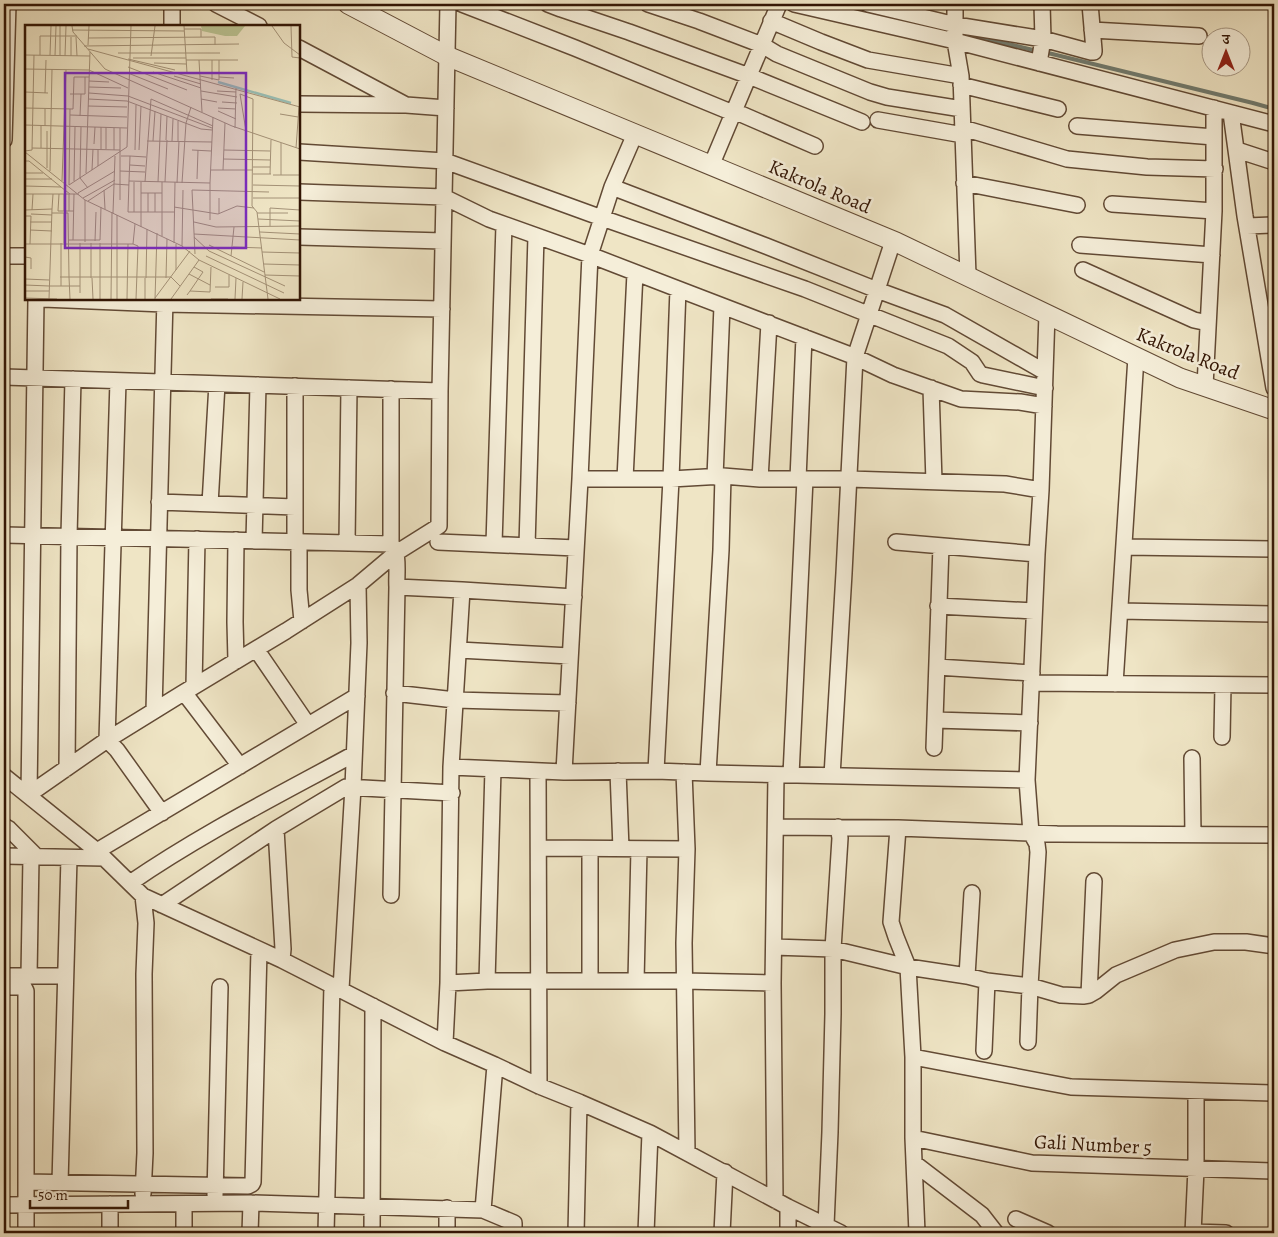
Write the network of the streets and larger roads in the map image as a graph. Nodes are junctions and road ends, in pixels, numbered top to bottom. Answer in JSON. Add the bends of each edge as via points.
{"nodes":[{"id":1,"x":8,"y":4,"type":"edge"},
{"id":2,"x":172,"y":4,"type":"edge"},
{"id":3,"x":216,"y":4,"type":"edge"},
{"id":4,"x":348,"y":4,"type":"edge"},
{"id":5,"x":448,"y":4,"type":"edge"},
{"id":6,"x":462,"y":4,"type":"edge"},
{"id":7,"x":548,"y":4,"type":"edge"},
{"id":8,"x":648,"y":4,"type":"edge"},
{"id":9,"x":779,"y":4,"type":"edge"},
{"id":10,"x":794,"y":4,"type":"edge"},
{"id":11,"x":868,"y":4,"type":"edge"},
{"id":12,"x":955,"y":4,"type":"edge"},
{"id":13,"x":1042,"y":4,"type":"edge"},
{"id":14,"x":1090,"y":4,"type":"edge"},
{"id":15,"x":243,"y":11,"type":"edge"},
{"id":16,"x":771,"y":21,"type":"junction"},
{"id":17,"x":172,"y":25,"type":"edge"},
{"id":18,"x":257,"y":25,"type":"edge"},
{"id":19,"x":1092,"y":30,"type":"junction"},
{"id":20,"x":956,"y":32,"type":"junction"},
{"id":21,"x":1199,"y":36,"type":"dead end"},
{"id":22,"x":762,"y":45,"type":"junction"},
{"id":23,"x":300,"y":49,"type":"edge"},
{"id":24,"x":1040,"y":51,"type":"junction"},
{"id":25,"x":446,"y":56,"type":"junction"},
{"id":26,"x":300,"y":62,"type":"edge"},
{"id":27,"x":328,"y":63,"type":"junction"},
{"id":28,"x":749,"y":76,"type":"junction"},
{"id":29,"x":961,"y":80,"type":"junction"},
{"id":30,"x":300,"y":104,"type":"edge"},
{"id":31,"x":406,"y":105,"type":"junction"},
{"id":32,"x":446,"y":108,"type":"junction"},
{"id":33,"x":1214,"y":108,"type":"junction"},
{"id":34,"x":962,"y":109,"type":"junction"},
{"id":35,"x":1058,"y":109,"type":"dead end"},
{"id":36,"x":733,"y":112,"type":"junction"},
{"id":37,"x":1231,"y":113,"type":"junction"},
{"id":38,"x":878,"y":120,"type":"dead end"},
{"id":39,"x":862,"y":122,"type":"dead end"},
{"id":40,"x":1274,"y":124,"type":"edge"},
{"id":41,"x":4,"y":126,"type":"edge"},
{"id":42,"x":1077,"y":126,"type":"dead end"},
{"id":43,"x":963,"y":132,"type":"junction"},
{"id":44,"x":635,"y":134,"type":"junction"},
{"id":45,"x":1214,"y":137,"type":"junction"},
{"id":46,"x":4,"y":140,"type":"edge"},
{"id":47,"x":815,"y":146,"type":"dead end"},
{"id":48,"x":1237,"y":150,"type":"junction"},
{"id":49,"x":300,"y":152,"type":"edge"},
{"id":50,"x":445,"y":161,"type":"junction"},
{"id":51,"x":1274,"y":162,"type":"edge"},
{"id":52,"x":711,"y":166,"type":"junction"},
{"id":53,"x":1215,"y":169,"type":"junction"},
{"id":54,"x":964,"y":183,"type":"junction"},
{"id":55,"x":612,"y":187,"type":"junction"},
{"id":56,"x":300,"y":192,"type":"edge"},
{"id":57,"x":444,"y":197,"type":"junction"},
{"id":58,"x":1112,"y":204,"type":"dead end"},
{"id":59,"x":1077,"y":205,"type":"dead end"},
{"id":60,"x":1214,"y":211,"type":"junction"},
{"id":61,"x":602,"y":218,"type":"junction"},
{"id":62,"x":504,"y":224,"type":"junction"},
{"id":63,"x":1274,"y":225,"type":"edge"},
{"id":64,"x":1247,"y":226,"type":"junction"},
{"id":65,"x":536,"y":236,"type":"junction"},
{"id":66,"x":300,"y":237,"type":"edge"},
{"id":67,"x":443,"y":241,"type":"junction"},
{"id":68,"x":893,"y":241,"type":"junction"},
{"id":69,"x":1080,"y":245,"type":"dead end"},
{"id":70,"x":590,"y":255,"type":"junction"},
{"id":71,"x":1212,"y":255,"type":"junction"},
{"id":72,"x":4,"y":256,"type":"edge"},
{"id":73,"x":25,"y":256,"type":"edge"},
{"id":74,"x":1082,"y":270,"type":"dead end"},
{"id":75,"x":635,"y":273,"type":"junction"},
{"id":76,"x":968,"y":276,"type":"junction"},
{"id":77,"x":678,"y":289,"type":"junction"},
{"id":78,"x":877,"y":290,"type":"junction"},
{"id":79,"x":36,"y":300,"type":"edge"},
{"id":80,"x":109,"y":300,"type":"edge"},
{"id":81,"x":165,"y":301,"type":"edge"},
{"id":82,"x":722,"y":306,"type":"junction"},
{"id":83,"x":442,"y":309,"type":"junction"},
{"id":84,"x":868,"y":314,"type":"junction"},
{"id":85,"x":1047,"y":314,"type":"junction"},
{"id":86,"x":768,"y":323,"type":"junction"},
{"id":87,"x":1208,"y":323,"type":"junction"},
{"id":88,"x":804,"y":337,"type":"junction"},
{"id":89,"x":855,"y":357,"type":"junction"},
{"id":90,"x":1136,"y":357,"type":"junction"},
{"id":91,"x":1045,"y":372,"type":"junction"},
{"id":92,"x":4,"y":377,"type":"edge"},
{"id":93,"x":34,"y":378,"type":"junction"},
{"id":94,"x":73,"y":379,"type":"junction"},
{"id":95,"x":118,"y":381,"type":"junction"},
{"id":96,"x":162,"y":382,"type":"junction"},
{"id":97,"x":217,"y":384,"type":"junction"},
{"id":98,"x":258,"y":385,"type":"junction"},
{"id":99,"x":295,"y":386,"type":"junction"},
{"id":100,"x":1205,"y":386,"type":"junction"},
{"id":101,"x":349,"y":388,"type":"junction"},
{"id":102,"x":931,"y":388,"type":"junction"},
{"id":103,"x":1044,"y":388,"type":"junction"},
{"id":104,"x":1274,"y":388,"type":"edge"},
{"id":105,"x":391,"y":389,"type":"junction"},
{"id":106,"x":440,"y":391,"type":"junction"},
{"id":107,"x":1044,"y":406,"type":"junction"},
{"id":108,"x":1274,"y":410,"type":"edge"},
{"id":109,"x":719,"y":477,"type":"junction"},
{"id":110,"x":580,"y":479,"type":"junction"},
{"id":111,"x":625,"y":479,"type":"junction"},
{"id":112,"x":671,"y":479,"type":"junction"},
{"id":113,"x":760,"y":479,"type":"junction"},
{"id":114,"x":801,"y":479,"type":"junction"},
{"id":115,"x":849,"y":479,"type":"junction"},
{"id":116,"x":934,"y":482,"type":"junction"},
{"id":117,"x":1041,"y":490,"type":"junction"},
{"id":118,"x":159,"y":502,"type":"junction"},
{"id":119,"x":210,"y":504,"type":"junction"},
{"id":120,"x":254,"y":505,"type":"junction"},
{"id":121,"x":295,"y":507,"type":"junction"},
{"id":122,"x":4,"y":535,"type":"edge"},
{"id":123,"x":32,"y":536,"type":"junction"},
{"id":124,"x":69,"y":536,"type":"junction"},
{"id":125,"x":113,"y":538,"type":"junction"},
{"id":126,"x":158,"y":539,"type":"junction"},
{"id":127,"x":197,"y":540,"type":"junction"},
{"id":128,"x":236,"y":540,"type":"junction"},
{"id":129,"x":254,"y":541,"type":"junction"},
{"id":130,"x":297,"y":542,"type":"junction"},
{"id":131,"x":438,"y":542,"type":"dead end"},
{"id":132,"x":896,"y":542,"type":"dead end"},
{"id":133,"x":346,"y":543,"type":"junction"},
{"id":134,"x":494,"y":544,"type":"junction"},
{"id":135,"x":526,"y":546,"type":"junction"},
{"id":136,"x":940,"y":546,"type":"junction"},
{"id":137,"x":1125,"y":547,"type":"junction"},
{"id":138,"x":394,"y":548,"type":"junction"},
{"id":139,"x":576,"y":548,"type":"junction"},
{"id":140,"x":1274,"y":549,"type":"edge"},
{"id":141,"x":1037,"y":554,"type":"junction"},
{"id":142,"x":358,"y":585,"type":"junction"},
{"id":143,"x":396,"y":587,"type":"junction"},
{"id":144,"x":462,"y":590,"type":"junction"},
{"id":145,"x":574,"y":597,"type":"junction"},
{"id":146,"x":938,"y":606,"type":"junction"},
{"id":147,"x":1034,"y":610,"type":"junction"},
{"id":148,"x":1120,"y":611,"type":"junction"},
{"id":149,"x":1274,"y":614,"type":"edge"},
{"id":150,"x":302,"y":621,"type":"junction"},
{"id":151,"x":256,"y":649,"type":"junction"},
{"id":152,"x":458,"y":650,"type":"junction"},
{"id":153,"x":570,"y":656,"type":"junction"},
{"id":154,"x":236,"y":661,"type":"junction"},
{"id":155,"x":936,"y":666,"type":"junction"},
{"id":156,"x":1032,"y":678,"type":"junction"},
{"id":157,"x":1115,"y":684,"type":"junction"},
{"id":158,"x":1223,"y":685,"type":"junction"},
{"id":159,"x":1274,"y":685,"type":"edge"},
{"id":160,"x":188,"y":690,"type":"junction"},
{"id":161,"x":394,"y":694,"type":"junction"},
{"id":162,"x":357,"y":696,"type":"junction"},
{"id":163,"x":456,"y":700,"type":"junction"},
{"id":164,"x":568,"y":703,"type":"junction"},
{"id":165,"x":154,"y":711,"type":"junction"},
{"id":166,"x":935,"y":720,"type":"junction"},
{"id":167,"x":1030,"y":723,"type":"junction"},
{"id":168,"x":308,"y":725,"type":"junction"},
{"id":169,"x":1222,"y":736,"type":"dead end"},
{"id":170,"x":107,"y":740,"type":"junction"},
{"id":171,"x":934,"y":748,"type":"dead end"},
{"id":172,"x":354,"y":754,"type":"junction"},
{"id":173,"x":1192,"y":758,"type":"dead end"},
{"id":174,"x":240,"y":766,"type":"junction"},
{"id":175,"x":451,"y":767,"type":"junction"},
{"id":176,"x":67,"y":768,"type":"junction"},
{"id":177,"x":492,"y":769,"type":"junction"},
{"id":178,"x":538,"y":771,"type":"junction"},
{"id":179,"x":618,"y":771,"type":"junction"},
{"id":180,"x":656,"y":771,"type":"junction"},
{"id":181,"x":564,"y":772,"type":"junction"},
{"id":182,"x":684,"y":772,"type":"junction"},
{"id":183,"x":708,"y":773,"type":"junction"},
{"id":184,"x":784,"y":775,"type":"junction"},
{"id":185,"x":4,"y":776,"type":"edge"},
{"id":186,"x":832,"y":776,"type":"junction"},
{"id":187,"x":1027,"y":780,"type":"junction"},
{"id":188,"x":353,"y":786,"type":"junction"},
{"id":189,"x":392,"y":789,"type":"junction"},
{"id":190,"x":452,"y":793,"type":"junction"},
{"id":191,"x":28,"y":794,"type":"junction"},
{"id":192,"x":162,"y":813,"type":"junction"},
{"id":193,"x":4,"y":826,"type":"edge"},
{"id":194,"x":776,"y":827,"type":"junction"},
{"id":195,"x":838,"y":827,"type":"junction"},
{"id":196,"x":898,"y":828,"type":"junction"},
{"id":197,"x":276,"y":829,"type":"junction"},
{"id":198,"x":1031,"y":833,"type":"junction"},
{"id":199,"x":1193,"y":835,"type":"junction"},
{"id":200,"x":1274,"y":835,"type":"edge"},
{"id":201,"x":538,"y":848,"type":"junction"},
{"id":202,"x":590,"y":848,"type":"junction"},
{"id":203,"x":621,"y":848,"type":"junction"},
{"id":204,"x":639,"y":848,"type":"junction"},
{"id":205,"x":687,"y":848,"type":"junction"},
{"id":206,"x":100,"y":854,"type":"junction"},
{"id":207,"x":4,"y":856,"type":"edge"},
{"id":208,"x":34,"y":857,"type":"junction"},
{"id":209,"x":69,"y":858,"type":"junction"},
{"id":210,"x":1094,"y":881,"type":"dead end"},
{"id":211,"x":130,"y":883,"type":"junction"},
{"id":212,"x":972,"y":893,"type":"dead end"},
{"id":213,"x":143,"y":896,"type":"junction"},
{"id":214,"x":391,"y":896,"type":"dead end"},
{"id":215,"x":162,"y":904,"type":"junction"},
{"id":216,"x":1274,"y":946,"type":"edge"},
{"id":217,"x":774,"y":947,"type":"junction"},
{"id":218,"x":833,"y":949,"type":"junction"},
{"id":219,"x":259,"y":950,"type":"junction"},
{"id":220,"x":282,"y":960,"type":"junction"},
{"id":221,"x":908,"y":967,"type":"junction"},
{"id":222,"x":4,"y":976,"type":"edge"},
{"id":223,"x":29,"y":976,"type":"junction"},
{"id":224,"x":65,"y":976,"type":"junction"},
{"id":225,"x":967,"y":976,"type":"junction"},
{"id":226,"x":487,"y":981,"type":"junction"},
{"id":227,"x":539,"y":981,"type":"junction"},
{"id":228,"x":590,"y":981,"type":"junction"},
{"id":229,"x":636,"y":981,"type":"junction"},
{"id":230,"x":684,"y":981,"type":"junction"},
{"id":231,"x":986,"y":981,"type":"junction"},
{"id":232,"x":448,"y":983,"type":"junction"},
{"id":233,"x":773,"y":983,"type":"junction"},
{"id":234,"x":1030,"y":986,"type":"junction"},
{"id":235,"x":4,"y":987,"type":"edge"},
{"id":236,"x":220,"y":987,"type":"dead end"},
{"id":237,"x":336,"y":987,"type":"junction"},
{"id":238,"x":1089,"y":995,"type":"junction"},
{"id":239,"x":373,"y":1006,"type":"junction"},
{"id":240,"x":1028,"y":1042,"type":"dead end"},
{"id":241,"x":445,"y":1043,"type":"junction"},
{"id":242,"x":984,"y":1051,"type":"dead end"},
{"id":243,"x":913,"y":1058,"type":"junction"},
{"id":244,"x":495,"y":1065,"type":"junction"},
{"id":245,"x":539,"y":1086,"type":"junction"},
{"id":246,"x":1196,"y":1091,"type":"junction"},
{"id":247,"x":1274,"y":1093,"type":"edge"},
{"id":248,"x":579,"y":1102,"type":"junction"},
{"id":249,"x":650,"y":1133,"type":"junction"},
{"id":250,"x":913,"y":1138,"type":"junction"},
{"id":251,"x":687,"y":1152,"type":"junction"},
{"id":252,"x":914,"y":1163,"type":"junction"},
{"id":253,"x":1196,"y":1169,"type":"junction"},
{"id":254,"x":1274,"y":1171,"type":"edge"},
{"id":255,"x":725,"y":1172,"type":"junction"},
{"id":256,"x":26,"y":1182,"type":"junction"},
{"id":257,"x":60,"y":1183,"type":"junction"},
{"id":258,"x":144,"y":1184,"type":"junction"},
{"id":259,"x":215,"y":1185,"type":"junction"},
{"id":260,"x":250,"y":1203,"type":"junction"},
{"id":261,"x":110,"y":1204,"type":"junction"},
{"id":262,"x":143,"y":1204,"type":"junction"},
{"id":263,"x":215,"y":1204,"type":"junction"},
{"id":264,"x":781,"y":1204,"type":"junction"},
{"id":265,"x":4,"y":1205,"type":"edge"},
{"id":266,"x":26,"y":1205,"type":"junction"},
{"id":267,"x":184,"y":1205,"type":"junction"},
{"id":268,"x":326,"y":1206,"type":"junction"},
{"id":269,"x":372,"y":1207,"type":"junction"},
{"id":270,"x":447,"y":1208,"type":"junction"},
{"id":271,"x":483,"y":1210,"type":"junction"},
{"id":272,"x":1016,"y":1219,"type":"dead end"},
{"id":273,"x":826,"y":1225,"type":"junction"},
{"id":274,"x":26,"y":1233,"type":"edge"},
{"id":275,"x":110,"y":1233,"type":"edge"},
{"id":276,"x":184,"y":1233,"type":"edge"},
{"id":277,"x":250,"y":1233,"type":"edge"},
{"id":278,"x":326,"y":1233,"type":"edge"},
{"id":279,"x":372,"y":1233,"type":"edge"},
{"id":280,"x":446,"y":1233,"type":"edge"},
{"id":281,"x":514,"y":1233,"type":"edge"},
{"id":282,"x":576,"y":1233,"type":"edge"},
{"id":283,"x":646,"y":1233,"type":"edge"},
{"id":284,"x":722,"y":1233,"type":"edge"},
{"id":285,"x":788,"y":1233,"type":"edge"},
{"id":286,"x":841,"y":1233,"type":"edge"},
{"id":287,"x":917,"y":1233,"type":"edge"},
{"id":288,"x":996,"y":1233,"type":"edge"},
{"id":289,"x":1048,"y":1233,"type":"edge"},
{"id":290,"x":1193,"y":1233,"type":"edge"},
{"id":291,"x":1226,"y":1233,"type":"edge"}],
"edges":[{"from":1,"to":41,"type":"street"},
{"from":2,"to":17,"type":"street"},
{"from":3,"to":15,"type":"street"},
{"from":4,"to":25,"type":"street","name":"Kakrola Road"},
{"from":5,"to":25,"type":"street"},
{"from":6,"to":36,"type":"street"},
{"from":7,"to":28,"type":"street"},
{"from":8,"to":22,"type":"street"},
{"from":9,"to":16,"type":"street"},
{"from":10,"to":20,"type":"street"},
{"from":11,"to":20,"type":"street"},
{"from":12,"to":20,"type":"street"},
{"from":13,"to":24,"type":"street"},
{"from":14,"to":19,"type":"street"},
{"from":15,"to":18,"type":"street"},
{"from":16,"to":22,"type":"street"},
{"from":16,"to":29,"type":"street","via":[[868,60]]},
{"from":19,"to":21,"type":"street"},
{"from":19,"to":24,"type":"street","via":[[1094,52]]},
{"from":20,"to":24,"type":"street"},
{"from":20,"to":24,"type":"street"},
{"from":20,"to":29,"type":"street"},
{"from":22,"to":28,"type":"street"},
{"from":22,"to":34,"type":"street","via":[[870,92]]},
{"from":23,"to":27,"type":"street"},
{"from":24,"to":33,"type":"street"},
{"from":25,"to":32,"type":"street"},
{"from":25,"to":44,"type":"street","name":"Kakrola Road"},
{"from":26,"to":27,"type":"street"},
{"from":27,"to":31,"type":"street"},
{"from":28,"to":36,"type":"street"},
{"from":28,"to":39,"type":"street"},
{"from":29,"to":34,"type":"street"},
{"from":29,"to":35,"type":"street"},
{"from":30,"to":31,"type":"street"},
{"from":31,"to":32,"type":"street"},
{"from":32,"to":50,"type":"street"},
{"from":33,"to":37,"type":"street"},
{"from":33,"to":45,"type":"street"},
{"from":34,"to":43,"type":"street"},
{"from":36,"to":47,"type":"street"},
{"from":36,"to":52,"type":"street"},
{"from":37,"to":40,"type":"street"},
{"from":37,"to":48,"type":"street"},
{"from":38,"to":43,"type":"street"},
{"from":41,"to":46,"type":"street"},
{"from":42,"to":45,"type":"street"},
{"from":43,"to":53,"type":"street","via":[[1067,159],[1147,167]]},
{"from":43,"to":54,"type":"street"},
{"from":44,"to":52,"type":"street","name":"Kakrola Road"},
{"from":44,"to":55,"type":"street"},
{"from":45,"to":53,"type":"street"},
{"from":48,"to":51,"type":"street"},
{"from":48,"to":64,"type":"street"},
{"from":49,"to":50,"type":"street"},
{"from":50,"to":57,"type":"street"},
{"from":50,"to":61,"type":"street"},
{"from":52,"to":68,"type":"street","name":"Kakrola Road"},
{"from":53,"to":60,"type":"street"},
{"from":54,"to":59,"type":"street"},
{"from":54,"to":76,"type":"street"},
{"from":55,"to":61,"type":"street"},
{"from":55,"to":78,"type":"street"},
{"from":56,"to":57,"type":"street"},
{"from":57,"to":62,"type":"street"},
{"from":57,"to":67,"type":"street"},
{"from":58,"to":60,"type":"street"},
{"from":60,"to":71,"type":"street"},
{"from":61,"to":70,"type":"street"},
{"from":61,"to":84,"type":"street","via":[[805,288]]},
{"from":62,"to":65,"type":"street"},
{"from":62,"to":134,"type":"street"},
{"from":63,"to":64,"type":"street"},
{"from":64,"to":104,"type":"street"},
{"from":65,"to":70,"type":"street"},
{"from":65,"to":135,"type":"street"},
{"from":66,"to":67,"type":"street"},
{"from":67,"to":83,"type":"street"},
{"from":68,"to":76,"type":"street","name":"Kakrola Road"},
{"from":68,"to":78,"type":"street"},
{"from":69,"to":71,"type":"street"},
{"from":70,"to":75,"type":"street"},
{"from":70,"to":110,"type":"street"},
{"from":71,"to":87,"type":"street"},
{"from":72,"to":73,"type":"street"},
{"from":74,"to":87,"type":"street","via":[[1194,320]]},
{"from":75,"to":77,"type":"street"},
{"from":75,"to":111,"type":"street"},
{"from":76,"to":85,"type":"street","name":"Kakrola Road"},
{"from":77,"to":82,"type":"street"},
{"from":77,"to":112,"type":"street"},
{"from":78,"to":84,"type":"street"},
{"from":78,"to":91,"type":"street","via":[[944,315]]},
{"from":79,"to":93,"type":"street"},
{"from":80,"to":81,"type":"street"},
{"from":81,"to":83,"type":"street"},
{"from":81,"to":96,"type":"street"},
{"from":82,"to":86,"type":"street"},
{"from":82,"to":109,"type":"street"},
{"from":83,"to":106,"type":"street"},
{"from":84,"to":89,"type":"street"},
{"from":84,"to":103,"type":"street","via":[[948,346],[972,362],[980,374]]},
{"from":85,"to":90,"type":"street","name":"Kakrola Road"},
{"from":85,"to":91,"type":"street"},
{"from":86,"to":88,"type":"street"},
{"from":86,"to":113,"type":"street"},
{"from":87,"to":100,"type":"street"},
{"from":88,"to":89,"type":"street"},
{"from":88,"to":114,"type":"street"},
{"from":89,"to":102,"type":"street"},
{"from":89,"to":115,"type":"street"},
{"from":90,"to":100,"type":"street","name":"Kakrola Road"},
{"from":90,"to":137,"type":"street"},
{"from":91,"to":103,"type":"street"},
{"from":92,"to":93,"type":"street"},
{"from":93,"to":94,"type":"street"},
{"from":93,"to":123,"type":"street"},
{"from":94,"to":95,"type":"street"},
{"from":94,"to":124,"type":"street"},
{"from":95,"to":96,"type":"street"},
{"from":95,"to":125,"type":"street"},
{"from":96,"to":97,"type":"street"},
{"from":96,"to":118,"type":"street"},
{"from":97,"to":98,"type":"street"},
{"from":97,"to":119,"type":"street"},
{"from":98,"to":99,"type":"street"},
{"from":98,"to":120,"type":"street"},
{"from":99,"to":101,"type":"street"},
{"from":99,"to":121,"type":"street"},
{"from":100,"to":108,"type":"street","name":"Kakrola Road"},
{"from":101,"to":105,"type":"street"},
{"from":101,"to":133,"type":"street"},
{"from":102,"to":107,"type":"street","via":[[962,400]]},
{"from":102,"to":116,"type":"street"},
{"from":103,"to":107,"type":"street"},
{"from":105,"to":106,"type":"street"},
{"from":105,"to":138,"type":"street"},
{"from":106,"to":138,"type":"street","via":[[439,526]]},
{"from":107,"to":117,"type":"street"},
{"from":109,"to":112,"type":"street"},
{"from":109,"to":113,"type":"street"},
{"from":109,"to":183,"type":"street","via":[[721,550]]},
{"from":110,"to":111,"type":"street"},
{"from":110,"to":139,"type":"street"},
{"from":111,"to":112,"type":"street"},
{"from":112,"to":180,"type":"street"},
{"from":113,"to":114,"type":"street"},
{"from":114,"to":115,"type":"street"},
{"from":114,"to":184,"type":"street"},
{"from":115,"to":116,"type":"street"},
{"from":115,"to":186,"type":"street"},
{"from":116,"to":117,"type":"street","via":[[1005,484]]},
{"from":117,"to":141,"type":"street"},
{"from":118,"to":119,"type":"street"},
{"from":118,"to":126,"type":"street"},
{"from":119,"to":120,"type":"street"},
{"from":120,"to":121,"type":"street"},
{"from":120,"to":129,"type":"street"},
{"from":121,"to":130,"type":"street"},
{"from":122,"to":123,"type":"street"},
{"from":123,"to":124,"type":"street"},
{"from":123,"to":191,"type":"street"},
{"from":124,"to":125,"type":"street"},
{"from":124,"to":176,"type":"street"},
{"from":125,"to":126,"type":"street"},
{"from":125,"to":170,"type":"street"},
{"from":126,"to":127,"type":"street"},
{"from":126,"to":165,"type":"street"},
{"from":127,"to":128,"type":"street"},
{"from":127,"to":160,"type":"street"},
{"from":128,"to":129,"type":"street"},
{"from":128,"to":154,"type":"street"},
{"from":129,"to":130,"type":"street"},
{"from":130,"to":133,"type":"street"},
{"from":130,"to":150,"type":"street"},
{"from":131,"to":134,"type":"street"},
{"from":132,"to":136,"type":"street"},
{"from":133,"to":138,"type":"street"},
{"from":134,"to":135,"type":"street"},
{"from":135,"to":139,"type":"street"},
{"from":136,"to":141,"type":"street"},
{"from":136,"to":146,"type":"street"},
{"from":137,"to":140,"type":"street"},
{"from":137,"to":148,"type":"street"},
{"from":138,"to":142,"type":"street"},
{"from":138,"to":143,"type":"street"},
{"from":139,"to":145,"type":"street"},
{"from":141,"to":147,"type":"street"},
{"from":142,"to":150,"type":"street"},
{"from":142,"to":162,"type":"street"},
{"from":143,"to":144,"type":"street"},
{"from":143,"to":161,"type":"street"},
{"from":144,"to":145,"type":"street"},
{"from":144,"to":152,"type":"street"},
{"from":145,"to":153,"type":"street"},
{"from":146,"to":147,"type":"street"},
{"from":146,"to":155,"type":"street"},
{"from":147,"to":156,"type":"street"},
{"from":148,"to":149,"type":"street"},
{"from":148,"to":157,"type":"street"},
{"from":150,"to":151,"type":"street"},
{"from":151,"to":154,"type":"street"},
{"from":151,"to":168,"type":"street"},
{"from":152,"to":153,"type":"street"},
{"from":152,"to":163,"type":"street"},
{"from":153,"to":164,"type":"street"},
{"from":154,"to":160,"type":"street"},
{"from":155,"to":156,"type":"street"},
{"from":155,"to":166,"type":"street"},
{"from":156,"to":157,"type":"street"},
{"from":156,"to":167,"type":"street"},
{"from":157,"to":158,"type":"street"},
{"from":158,"to":159,"type":"street"},
{"from":158,"to":169,"type":"street"},
{"from":160,"to":165,"type":"street"},
{"from":160,"to":174,"type":"street"},
{"from":161,"to":163,"type":"street"},
{"from":161,"to":189,"type":"street"},
{"from":162,"to":168,"type":"street"},
{"from":162,"to":172,"type":"street"},
{"from":163,"to":164,"type":"street"},
{"from":163,"to":175,"type":"street"},
{"from":164,"to":181,"type":"street"},
{"from":165,"to":170,"type":"street"},
{"from":166,"to":167,"type":"street"},
{"from":166,"to":171,"type":"street"},
{"from":167,"to":187,"type":"street"},
{"from":168,"to":174,"type":"street"},
{"from":170,"to":176,"type":"street"},
{"from":170,"to":192,"type":"street"},
{"from":172,"to":188,"type":"street"},
{"from":172,"to":211,"type":"street","via":[[161,862]]},
{"from":173,"to":199,"type":"street"},
{"from":174,"to":192,"type":"street"},
{"from":175,"to":177,"type":"street"},
{"from":175,"to":190,"type":"street"},
{"from":176,"to":191,"type":"street"},
{"from":177,"to":178,"type":"street"},
{"from":177,"to":226,"type":"street"},
{"from":178,"to":181,"type":"street"},
{"from":178,"to":201,"type":"street"},
{"from":179,"to":180,"type":"street"},
{"from":179,"to":181,"type":"street"},
{"from":179,"to":203,"type":"street"},
{"from":180,"to":182,"type":"street"},
{"from":182,"to":183,"type":"street"},
{"from":182,"to":205,"type":"street"},
{"from":183,"to":184,"type":"street"},
{"from":184,"to":186,"type":"street"},
{"from":184,"to":194,"type":"street"},
{"from":185,"to":191,"type":"street"},
{"from":186,"to":187,"type":"street"},
{"from":187,"to":198,"type":"street"},
{"from":188,"to":189,"type":"street"},
{"from":188,"to":197,"type":"street","via":[[346,786]]},
{"from":188,"to":237,"type":"street"},
{"from":189,"to":190,"type":"street"},
{"from":189,"to":214,"type":"street"},
{"from":190,"to":232,"type":"street"},
{"from":191,"to":206,"type":"street"},
{"from":192,"to":206,"type":"street"},
{"from":193,"to":208,"type":"street"},
{"from":194,"to":195,"type":"street"},
{"from":194,"to":217,"type":"street"},
{"from":195,"to":196,"type":"street"},
{"from":195,"to":218,"type":"street"},
{"from":196,"to":198,"type":"street"},
{"from":196,"to":221,"type":"street","via":[[891,922]]},
{"from":197,"to":215,"type":"street"},
{"from":197,"to":220,"type":"street"},
{"from":198,"to":199,"type":"street"},
{"from":198,"to":234,"type":"street","via":[[1038,852]]},
{"from":199,"to":200,"type":"street"},
{"from":201,"to":202,"type":"street"},
{"from":201,"to":227,"type":"street"},
{"from":202,"to":203,"type":"street"},
{"from":202,"to":228,"type":"street"},
{"from":203,"to":204,"type":"street"},
{"from":204,"to":205,"type":"street"},
{"from":204,"to":229,"type":"street"},
{"from":205,"to":230,"type":"street"},
{"from":206,"to":209,"type":"street"},
{"from":206,"to":211,"type":"street"},
{"from":207,"to":208,"type":"street"},
{"from":208,"to":209,"type":"street"},
{"from":208,"to":223,"type":"street"},
{"from":209,"to":224,"type":"street"},
{"from":210,"to":238,"type":"street"},
{"from":211,"to":213,"type":"street"},
{"from":212,"to":225,"type":"street"},
{"from":213,"to":215,"type":"street"},
{"from":213,"to":258,"type":"street","via":[[146,923]]},
{"from":215,"to":219,"type":"street"},
{"from":216,"to":238,"type":"street","via":[[1214,942],[1175,950],[1116,975]]},
{"from":217,"to":218,"type":"street"},
{"from":217,"to":233,"type":"street"},
{"from":218,"to":221,"type":"street"},
{"from":218,"to":273,"type":"street"},
{"from":219,"to":220,"type":"street"},
{"from":219,"to":259,"type":"street","via":[[253,1182],[248,1186]]},
{"from":220,"to":237,"type":"street"},
{"from":221,"to":225,"type":"street"},
{"from":221,"to":243,"type":"street"},
{"from":222,"to":223,"type":"street"},
{"from":223,"to":224,"type":"street"},
{"from":224,"to":257,"type":"street"},
{"from":225,"to":231,"type":"street"},
{"from":226,"to":227,"type":"street"},
{"from":226,"to":232,"type":"street"},
{"from":227,"to":228,"type":"street"},
{"from":227,"to":245,"type":"street"},
{"from":228,"to":229,"type":"street"},
{"from":229,"to":230,"type":"street"},
{"from":230,"to":233,"type":"street"},
{"from":230,"to":251,"type":"street"},
{"from":231,"to":234,"type":"street"},
{"from":231,"to":242,"type":"street"},
{"from":232,"to":241,"type":"street"},
{"from":233,"to":264,"type":"street"},
{"from":234,"to":238,"type":"street","via":[[1061,995]]},
{"from":234,"to":240,"type":"street"},
{"from":235,"to":256,"type":"street","via":[[24,987],[26,991]]},
{"from":236,"to":259,"type":"street"},
{"from":237,"to":239,"type":"street"},
{"from":237,"to":268,"type":"street"},
{"from":239,"to":241,"type":"street"},
{"from":239,"to":269,"type":"street"},
{"from":241,"to":244,"type":"street"},
{"from":243,"to":246,"type":"street","via":[[1070,1087]]},
{"from":243,"to":250,"type":"street"},
{"from":244,"to":245,"type":"street"},
{"from":244,"to":271,"type":"street"},
{"from":245,"to":248,"type":"street"},
{"from":246,"to":247,"type":"street"},
{"from":246,"to":253,"type":"street"},
{"from":248,"to":249,"type":"street"},
{"from":248,"to":282,"type":"street"},
{"from":249,"to":251,"type":"street"},
{"from":249,"to":283,"type":"street"},
{"from":250,"to":252,"type":"street"},
{"from":250,"to":253,"type":"street","name":"Gali Number 5","via":[[1032,1163]]},
{"from":251,"to":255,"type":"street"},
{"from":252,"to":287,"type":"street"},
{"from":252,"to":288,"type":"street","via":[[982,1215]]},
{"from":253,"to":254,"type":"street","name":"Gali Number 5"},
{"from":253,"to":290,"type":"street"},
{"from":255,"to":264,"type":"street"},
{"from":255,"to":284,"type":"street"},
{"from":256,"to":257,"type":"street"},
{"from":256,"to":266,"type":"street"},
{"from":257,"to":258,"type":"street"},
{"from":258,"to":259,"type":"street"},
{"from":258,"to":262,"type":"street"},
{"from":259,"to":263,"type":"street"},
{"from":260,"to":263,"type":"street"},
{"from":260,"to":268,"type":"street"},
{"from":260,"to":277,"type":"street"},
{"from":261,"to":262,"type":"street"},
{"from":261,"to":266,"type":"street"},
{"from":261,"to":275,"type":"street"},
{"from":262,"to":267,"type":"street"},
{"from":263,"to":267,"type":"street"},
{"from":264,"to":273,"type":"street"},
{"from":264,"to":285,"type":"street"},
{"from":265,"to":266,"type":"street"},
{"from":266,"to":274,"type":"street"},
{"from":267,"to":276,"type":"street"},
{"from":268,"to":269,"type":"street"},
{"from":268,"to":278,"type":"street"},
{"from":269,"to":270,"type":"street"},
{"from":269,"to":279,"type":"street"},
{"from":270,"to":271,"type":"street"},
{"from":270,"to":280,"type":"street"},
{"from":271,"to":281,"type":"street","via":[[514,1223]]},
{"from":272,"to":289,"type":"street"},
{"from":273,"to":286,"type":"street"},
{"from":290,"to":291,"type":"street"}]}
